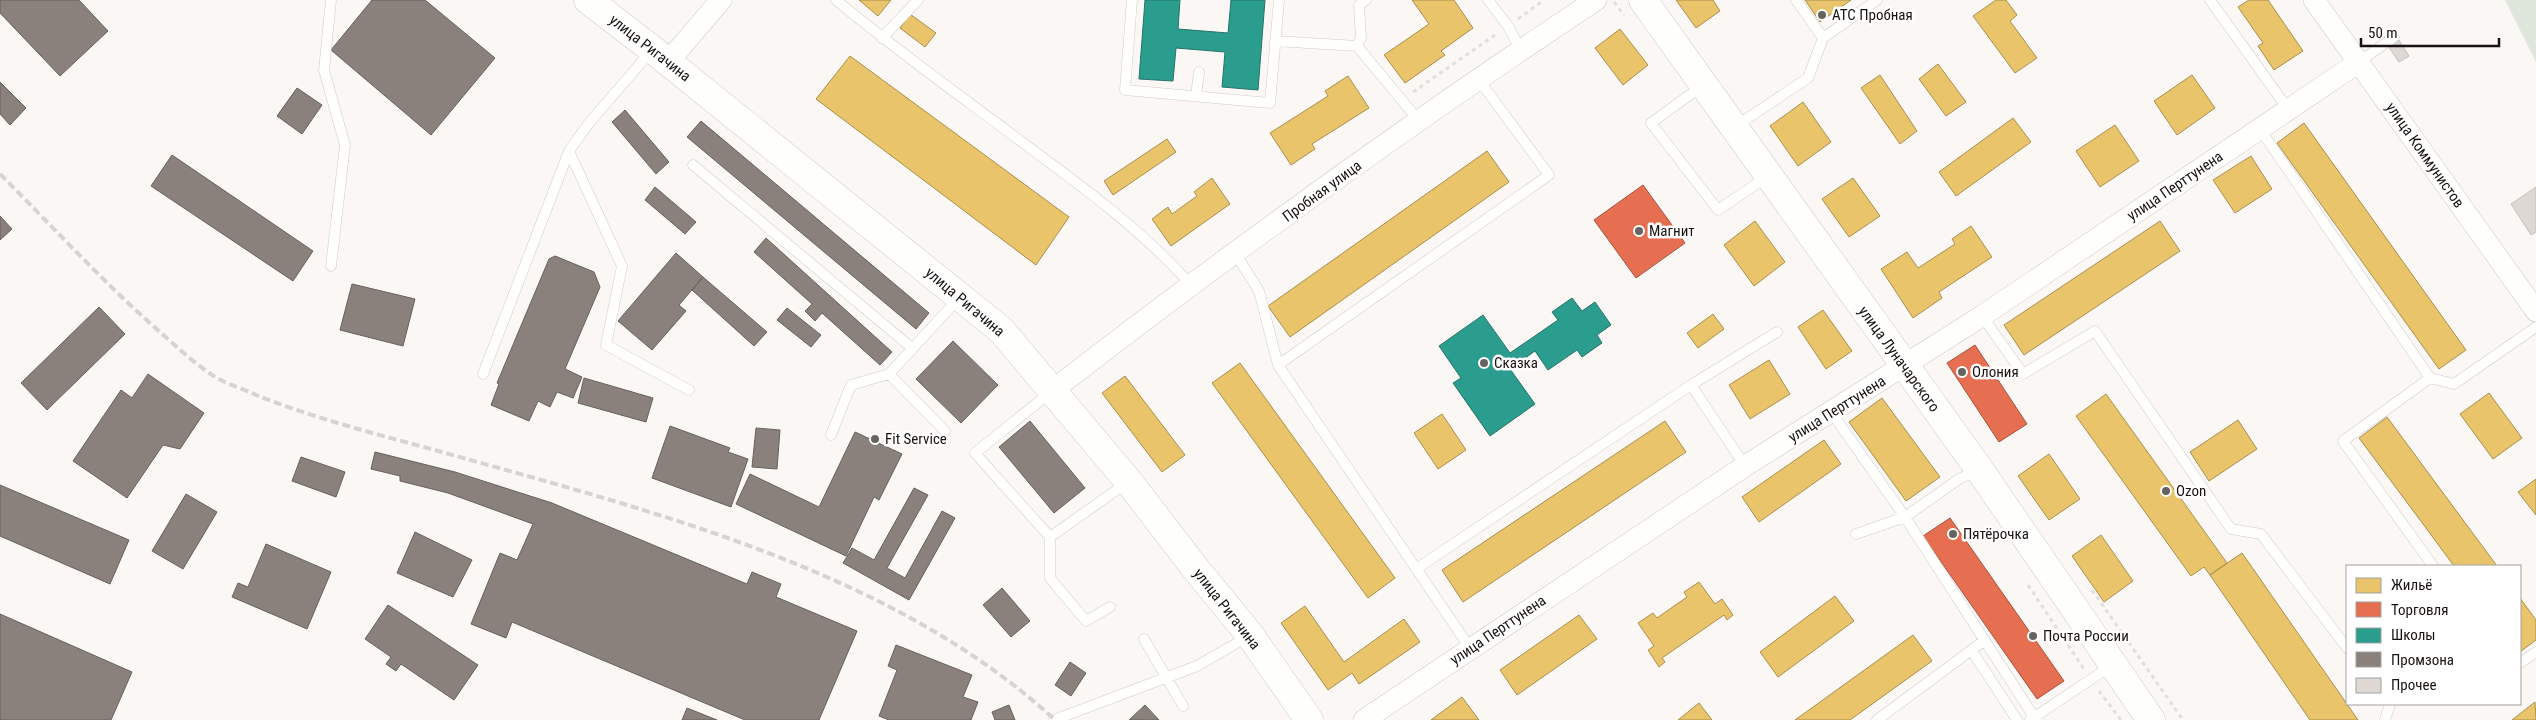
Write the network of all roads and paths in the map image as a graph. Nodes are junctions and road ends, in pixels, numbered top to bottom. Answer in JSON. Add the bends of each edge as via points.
{"nodes":[{"id":1,"x":331,"y":0,"type":"edge"},
{"id":2,"x":588,"y":0,"type":"edge"},
{"id":3,"x":721,"y":0,"type":"edge"},
{"id":4,"x":836,"y":0,"type":"edge"},
{"id":5,"x":918,"y":0,"type":"edge"},
{"id":6,"x":1132,"y":0,"type":"edge"},
{"id":7,"x":1279,"y":0,"type":"edge"},
{"id":8,"x":1366,"y":0,"type":"edge"},
{"id":9,"x":1488,"y":0,"type":"edge"},
{"id":10,"x":1544,"y":0,"type":"edge"},
{"id":11,"x":1596,"y":0,"type":"edge"},
{"id":12,"x":1643,"y":0,"type":"edge"},
{"id":13,"x":1796,"y":0,"type":"edge"},
{"id":14,"x":1877,"y":0,"type":"edge"},
{"id":15,"x":2210,"y":0,"type":"edge"},
{"id":16,"x":2314,"y":0,"type":"edge"},
{"id":17,"x":1508,"y":26,"type":"junction"},
{"id":18,"x":2394,"y":37,"type":"dead end"},
{"id":19,"x":882,"y":38,"type":"junction"},
{"id":20,"x":1823,"y":38,"type":"junction"},
{"id":21,"x":1275,"y":41,"type":"junction"},
{"id":22,"x":1357,"y":46,"type":"junction"},
{"id":23,"x":1521,"y":50,"type":"junction"},
{"id":24,"x":661,"y":56,"type":"junction"},
{"id":25,"x":2359,"y":62,"type":"junction"},
{"id":26,"x":1198,"y":72,"type":"dead end"},
{"id":27,"x":1479,"y":80,"type":"junction"},
{"id":28,"x":1703,"y":86,"type":"junction"},
{"id":29,"x":1196,"y":96,"type":"junction"},
{"id":30,"x":1402,"y":100,"type":"junction"},
{"id":31,"x":2288,"y":110,"type":"junction"},
{"id":32,"x":1419,"y":121,"type":"junction"},
{"id":33,"x":1733,"y":128,"type":"junction"},
{"id":34,"x":2260,"y":129,"type":"junction"},
{"id":35,"x":569,"y":151,"type":"junction"},
{"id":36,"x":693,"y":164,"type":"dead end"},
{"id":37,"x":1768,"y":176,"type":"junction"},
{"id":38,"x":1236,"y":253,"type":"junction"},
{"id":39,"x":331,"y":266,"type":"dead end"},
{"id":40,"x":1190,"y":284,"type":"junction"},
{"id":41,"x":960,"y":297,"type":"junction"},
{"id":42,"x":2533,"y":299,"type":"edge"},
{"id":43,"x":1982,"y":316,"type":"junction"},
{"id":44,"x":2536,"y":327,"type":"edge"},
{"id":45,"x":1777,"y":332,"type":"dead end"},
{"id":46,"x":912,"y":348,"type":"junction"},
{"id":47,"x":1278,"y":364,"type":"junction"},
{"id":48,"x":1904,"y":366,"type":"junction"},
{"id":49,"x":483,"y":374,"type":"dead end"},
{"id":50,"x":889,"y":374,"type":"junction"},
{"id":51,"x":2430,"y":378,"type":"junction"},
{"id":52,"x":1691,"y":386,"type":"junction"},
{"id":53,"x":689,"y":390,"type":"dead end"},
{"id":54,"x":1053,"y":390,"type":"junction"},
{"id":55,"x":1831,"y":412,"type":"junction"},
{"id":56,"x":945,"y":431,"type":"dead end"},
{"id":57,"x":831,"y":436,"type":"dead end"},
{"id":58,"x":1745,"y":466,"type":"junction"},
{"id":59,"x":1979,"y":469,"type":"junction"},
{"id":60,"x":1129,"y":482,"type":"junction"},
{"id":61,"x":1905,"y":517,"type":"junction"},
{"id":62,"x":1856,"y":534,"type":"dead end"},
{"id":63,"x":1050,"y":536,"type":"junction"},
{"id":64,"x":2432,"y":565,"type":"edge"},
{"id":65,"x":1416,"y":569,"type":"junction"},
{"id":66,"x":1110,"y":607,"type":"dead end"},
{"id":67,"x":1250,"y":635,"type":"junction"},
{"id":68,"x":1144,"y":639,"type":"dead end"},
{"id":69,"x":1985,"y":640,"type":"junction"},
{"id":70,"x":2346,"y":647,"type":"edge"},
{"id":71,"x":1470,"y":648,"type":"junction"},
{"id":72,"x":1972,"y":651,"type":"junction"},
{"id":73,"x":2536,"y":652,"type":"edge"},
{"id":74,"x":2521,"y":662,"type":"edge"},
{"id":75,"x":2112,"y":666,"type":"junction"},
{"id":76,"x":1167,"y":677,"type":"junction"},
{"id":77,"x":2390,"y":705,"type":"edge"},
{"id":78,"x":1183,"y":706,"type":"dead end"},
{"id":79,"x":2033,"y":719,"type":"edge"},
{"id":80,"x":1054,"y":720,"type":"edge"},
{"id":81,"x":1309,"y":720,"type":"edge"},
{"id":82,"x":1364,"y":720,"type":"edge"},
{"id":83,"x":1877,"y":720,"type":"edge"},
{"id":84,"x":2017,"y":720,"type":"edge"},
{"id":85,"x":2152,"y":720,"type":"edge"},
{"id":86,"x":2385,"y":720,"type":"edge"}],
"edges":[{"from":1,"to":39,"type":"lane","via":[[324,70],[344,145]]},
{"from":2,"to":24,"type":"main road","name":"улица Ригачина"},
{"from":3,"to":24,"type":"street"},
{"from":4,"to":19,"type":"lane"},
{"from":5,"to":19,"type":"lane"},
{"from":6,"to":29,"type":"lane","via":[[1124,90]]},
{"from":7,"to":21,"type":"lane"},
{"from":8,"to":22,"type":"lane","via":[[1358,5],[1361,38]]},
{"from":9,"to":17,"type":"lane"},
{"from":10,"to":17,"type":"path"},
{"from":11,"to":23,"type":"street","name":"Пробная улица"},
{"from":12,"to":28,"type":"main road","name":"улица Луначарского"},
{"from":13,"to":20,"type":"lane"},
{"from":14,"to":20,"type":"lane"},
{"from":15,"to":31,"type":"lane"},
{"from":16,"to":25,"type":"street","name":"улица Коммунистов"},
{"from":17,"to":23,"type":"lane"},
{"from":17,"to":30,"type":"path"},
{"from":18,"to":25,"type":"lane"},
{"from":19,"to":40,"type":"lane","via":[[1074,180],[1165,256]]},
{"from":20,"to":33,"type":"lane","via":[[1808,78]]},
{"from":21,"to":22,"type":"lane"},
{"from":21,"to":29,"type":"lane","via":[[1270,103]]},
{"from":22,"to":30,"type":"lane"},
{"from":23,"to":27,"type":"street","name":"Пробная улица"},
{"from":24,"to":35,"type":"lane","via":[[589,123]]},
{"from":24,"to":41,"type":"main road","name":"улица Ригачина"},
{"from":25,"to":31,"type":"street","name":"улица Перттунена"},
{"from":25,"to":42,"type":"street","name":"улица Коммунистов"},
{"from":26,"to":29,"type":"lane"},
{"from":27,"to":32,"type":"street","name":"Пробная улица"},
{"from":27,"to":47,"type":"lane","via":[[1549,175]]},
{"from":28,"to":33,"type":"main road","name":"улица Луначарского"},
{"from":28,"to":37,"type":"lane","via":[[1651,123],[1718,210]]},
{"from":30,"to":32,"type":"lane"},
{"from":31,"to":34,"type":"street","name":"улица Перттунена"},
{"from":32,"to":38,"type":"street","name":"Пробная улица"},
{"from":33,"to":37,"type":"main road","name":"улица Луначарского"},
{"from":34,"to":43,"type":"street","name":"улица Перттунена"},
{"from":34,"to":51,"type":"lane"},
{"from":35,"to":49,"type":"lane"},
{"from":35,"to":53,"type":"lane","via":[[622,266],[606,345]]},
{"from":36,"to":46,"type":"lane"},
{"from":37,"to":48,"type":"main road","name":"улица Луначарского"},
{"from":38,"to":40,"type":"street","name":"Пробная улица"},
{"from":38,"to":47,"type":"lane","via":[[1259,291]]},
{"from":40,"to":54,"type":"street","name":"Пробная улица"},
{"from":41,"to":46,"type":"lane"},
{"from":41,"to":54,"type":"main road","name":"улица Ригачина","via":[[1001,330]]},
{"from":43,"to":48,"type":"street","name":"улица Перттунена"},
{"from":43,"to":70,"type":"lane","via":[[2023,374],[2095,331],[2231,529],[2261,534]]},
{"from":44,"to":51,"type":"lane","via":[[2454,384]]},
{"from":45,"to":52,"type":"lane"},
{"from":46,"to":50,"type":"lane"},
{"from":47,"to":65,"type":"lane"},
{"from":48,"to":55,"type":"street","name":"улица Перттунена"},
{"from":48,"to":59,"type":"main road","name":"улица Луначарского"},
{"from":50,"to":56,"type":"lane"},
{"from":50,"to":57,"type":"lane","via":[[851,385]]},
{"from":51,"to":64,"type":"lane","via":[[2343,441]]},
{"from":52,"to":58,"type":"lane"},
{"from":52,"to":65,"type":"lane"},
{"from":54,"to":60,"type":"main road","name":"улица Ригачина"},
{"from":54,"to":63,"type":"lane","via":[[975,453]]},
{"from":55,"to":58,"type":"street","name":"улица Перттунена"},
{"from":55,"to":61,"type":"lane"},
{"from":58,"to":71,"type":"street","name":"улица Перттунена"},
{"from":59,"to":61,"type":"lane"},
{"from":59,"to":75,"type":"main road","name":"улица Луначарского"},
{"from":60,"to":63,"type":"lane"},
{"from":60,"to":67,"type":"main road","name":"улица Ригачина"},
{"from":61,"to":62,"type":"lane"},
{"from":61,"to":69,"type":"lane"},
{"from":63,"to":66,"type":"lane","via":[[1050,578],[1086,620]]},
{"from":65,"to":71,"type":"lane"},
{"from":67,"to":76,"type":"lane","via":[[1196,666]]},
{"from":67,"to":81,"type":"main road","name":"улица Ригачина"},
{"from":68,"to":76,"type":"lane"},
{"from":69,"to":72,"type":"lane"},
{"from":69,"to":79,"type":"lane"},
{"from":71,"to":82,"type":"street","name":"улица Перттунена"},
{"from":72,"to":83,"type":"lane"},
{"from":72,"to":84,"type":"lane"},
{"from":73,"to":74,"type":"lane"},
{"from":75,"to":79,"type":"lane"},
{"from":75,"to":85,"type":"main road","name":"улица Луначарского"},
{"from":76,"to":78,"type":"lane"},
{"from":76,"to":80,"type":"lane"},
{"from":77,"to":86,"type":"lane"}]}
